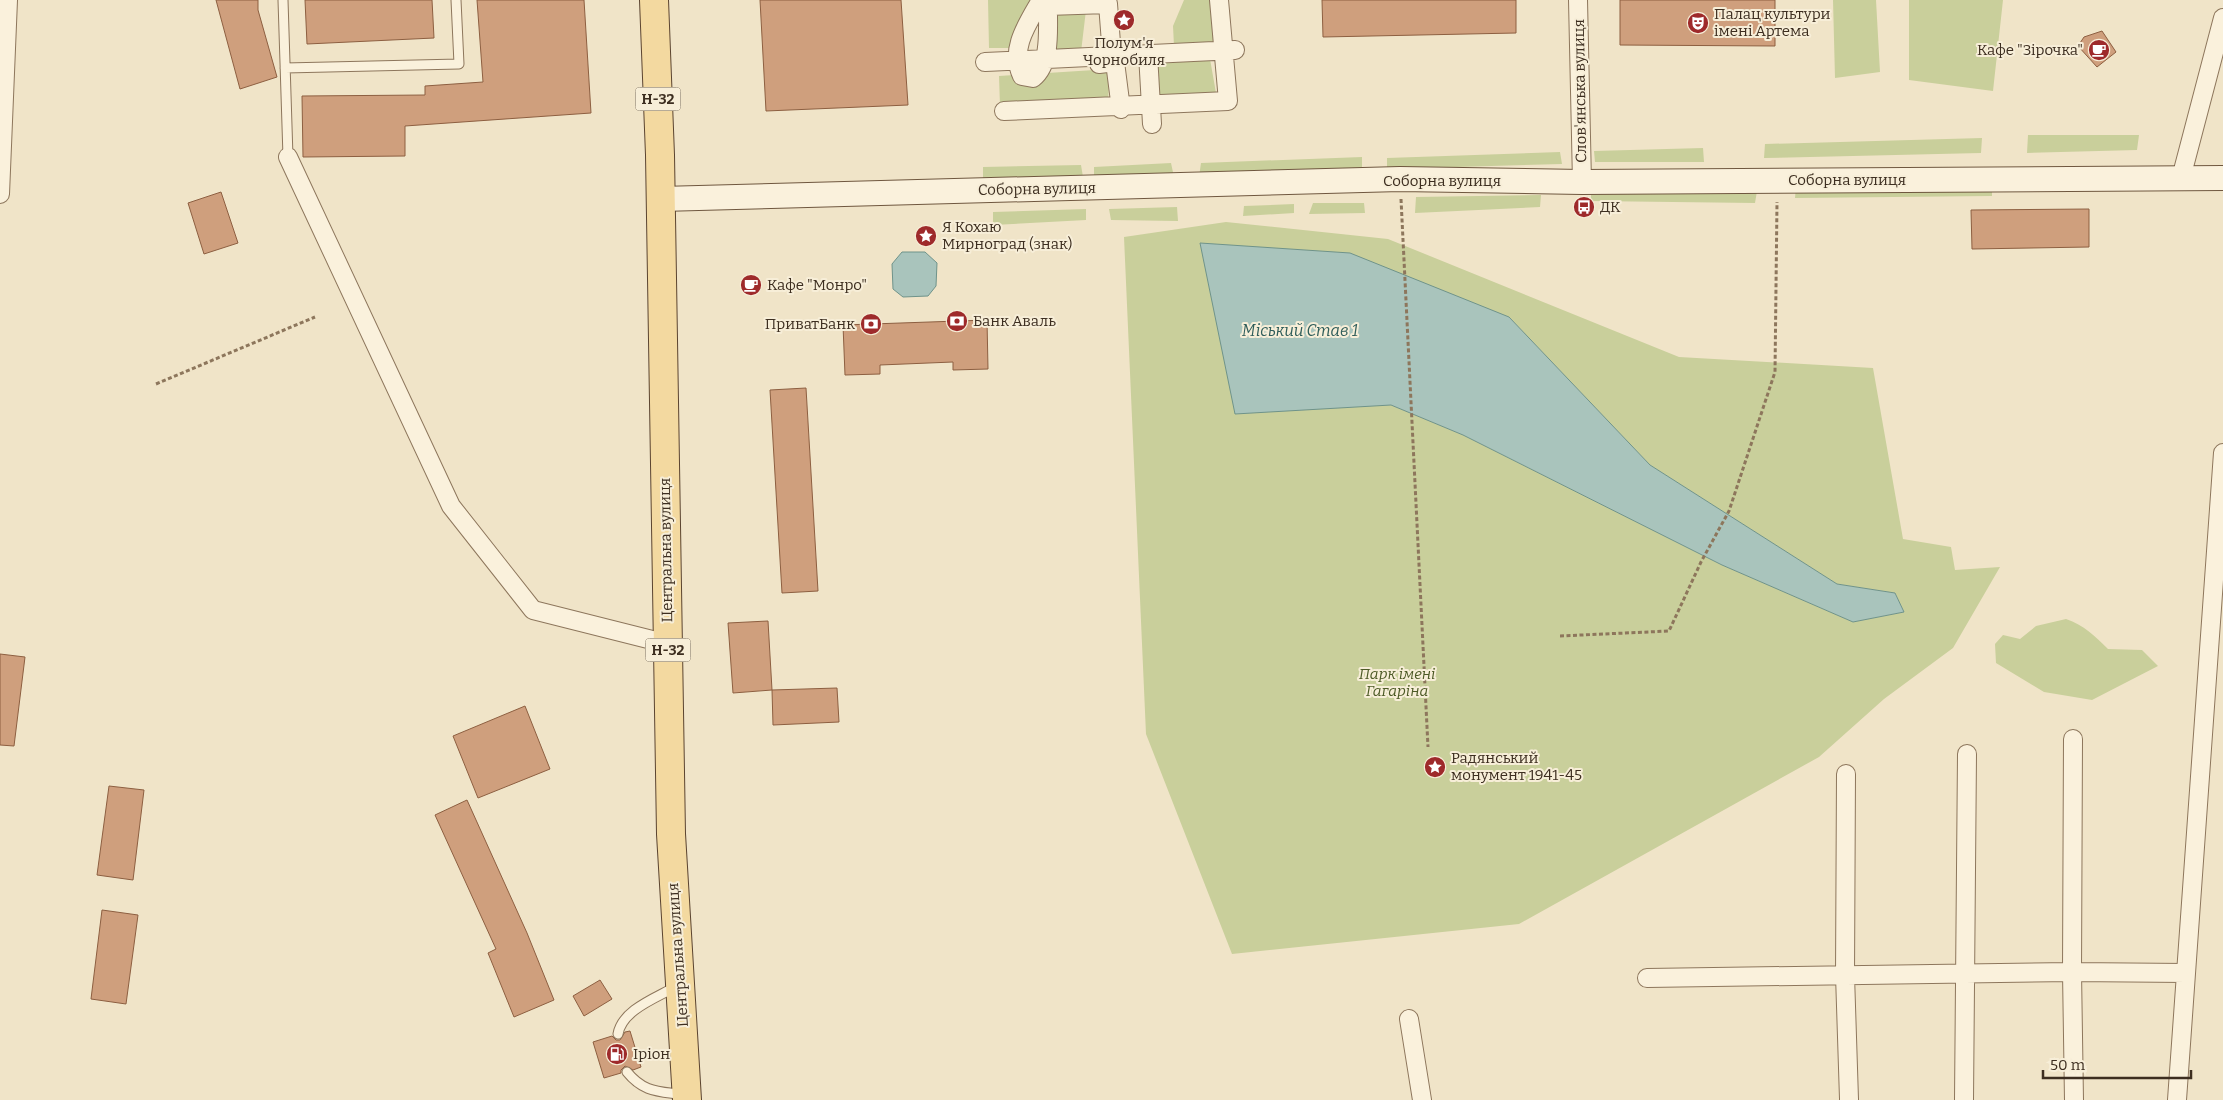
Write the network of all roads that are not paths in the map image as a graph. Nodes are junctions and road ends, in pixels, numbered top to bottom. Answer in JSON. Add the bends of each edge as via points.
{"nodes":[{"id":1,"x":8,"y":0,"type":"edge"},
{"id":2,"x":283,"y":0,"type":"edge"},
{"id":3,"x":456,"y":0,"type":"edge"},
{"id":4,"x":654,"y":0,"type":"edge"},
{"id":5,"x":1219,"y":0,"type":"edge"},
{"id":6,"x":1578,"y":0,"type":"edge"},
{"id":7,"x":1045,"y":2,"type":"edge"},
{"id":8,"x":1108,"y":2,"type":"edge"},
{"id":9,"x":2223,"y":18,"type":"edge"},
{"id":10,"x":1235,"y":50,"type":"dead end"},
{"id":11,"x":1148,"y":54,"type":"junction"},
{"id":12,"x":1112,"y":56,"type":"junction"},
{"id":13,"x":1074,"y":58,"type":"junction"},
{"id":14,"x":1045,"y":59,"type":"junction"},
{"id":15,"x":985,"y":62,"type":"dead end"},
{"id":16,"x":285,"y":68,"type":"junction"},
{"id":17,"x":1121,"y":109,"type":"dead end"},
{"id":18,"x":1004,"y":112,"type":"dead end"},
{"id":19,"x":1152,"y":124,"type":"dead end"},
{"id":20,"x":288,"y":157,"type":"joint"},
{"id":21,"x":2181,"y":178,"type":"junction"},
{"id":22,"x":2223,"y":178,"type":"edge"},
{"id":23,"x":1582,"y":182,"type":"junction"},
{"id":24,"x":0,"y":194,"type":"edge"},
{"id":25,"x":661,"y":198,"type":"junction"},
{"id":26,"x":2223,"y":453,"type":"edge"},
{"id":27,"x":668,"y":644,"type":"junction"},
{"id":28,"x":2073,"y":739,"type":"dead end"},
{"id":29,"x":1967,"y":754,"type":"dead end"},
{"id":30,"x":1846,"y":774,"type":"dead end"},
{"id":31,"x":2072,"y":972,"type":"junction"},
{"id":32,"x":2186,"y":973,"type":"junction"},
{"id":33,"x":1965,"y":974,"type":"junction"},
{"id":34,"x":1845,"y":975,"type":"junction"},
{"id":35,"x":1646,"y":978,"type":"dead end"},
{"id":36,"x":680,"y":984,"type":"junction"},
{"id":37,"x":1410,"y":1019,"type":"dead end"},
{"id":38,"x":618,"y":1034,"type":"dead end"},
{"id":39,"x":627,"y":1072,"type":"dead end"},
{"id":40,"x":687,"y":1098,"type":"edge"},
{"id":41,"x":1849,"y":1099,"type":"edge"},
{"id":42,"x":1422,"y":1100,"type":"edge"},
{"id":43,"x":1964,"y":1100,"type":"edge"},
{"id":44,"x":2074,"y":1100,"type":"edge"},
{"id":45,"x":2177,"y":1100,"type":"edge"}],
"edges":[{"from":1,"to":24,"type":"street"},
{"from":2,"to":16,"type":"lane"},
{"from":3,"to":16,"type":"lane","via":[[459,64]]},
{"from":4,"to":25,"type":"main road","name":"Центральна вулиця","number":"Н-32"},
{"from":5,"to":18,"type":"street","via":[[1228,101]]},
{"from":6,"to":23,"type":"street","name":"Слов'янська вулиця"},
{"from":7,"to":8,"type":"street"},
{"from":7,"to":14,"type":"street"},
{"from":7,"to":14,"type":"street","via":[[1020,38],[1018,67],[1022,76],[1033,78],[1041,72]]},
{"from":8,"to":12,"type":"street"},
{"from":9,"to":21,"type":"street"},
{"from":10,"to":11,"type":"street"},
{"from":11,"to":12,"type":"street"},
{"from":11,"to":19,"type":"street"},
{"from":12,"to":13,"type":"street"},
{"from":13,"to":14,"type":"street"},
{"from":13,"to":17,"type":"street","via":[[1081,66],[1116,62]]},
{"from":14,"to":15,"type":"street"},
{"from":16,"to":20,"type":"lane"},
{"from":20,"to":27,"type":"street","via":[[451,506],[533,610]]},
{"from":21,"to":22,"type":"street","name":"Соборна вулиця"},
{"from":21,"to":23,"type":"street","name":"Соборна вулиця"},
{"from":23,"to":25,"type":"street","name":"Соборна вулиця","via":[[1400,179]]},
{"from":25,"to":27,"type":"main road","name":"Центральна вулиця","number":"Н-32"},
{"from":26,"to":32,"type":"street"},
{"from":27,"to":36,"type":"main road","name":"Центральна вулиця","number":"Н-32","via":[[670,834]]},
{"from":28,"to":31,"type":"street"},
{"from":29,"to":33,"type":"street"},
{"from":30,"to":34,"type":"street"},
{"from":31,"to":32,"type":"street"},
{"from":31,"to":33,"type":"street"},
{"from":31,"to":44,"type":"street"},
{"from":32,"to":45,"type":"street"},
{"from":33,"to":34,"type":"street"},
{"from":33,"to":43,"type":"street"},
{"from":34,"to":35,"type":"street"},
{"from":34,"to":41,"type":"street"},
{"from":36,"to":38,"type":"lane","via":[[628,1015],[619,1026]]},
{"from":36,"to":40,"type":"main road","name":"Центральна вулиця","number":"Н-32"},
{"from":37,"to":42,"type":"street"},
{"from":39,"to":40,"type":"lane","via":[[646,1089]]}]}
